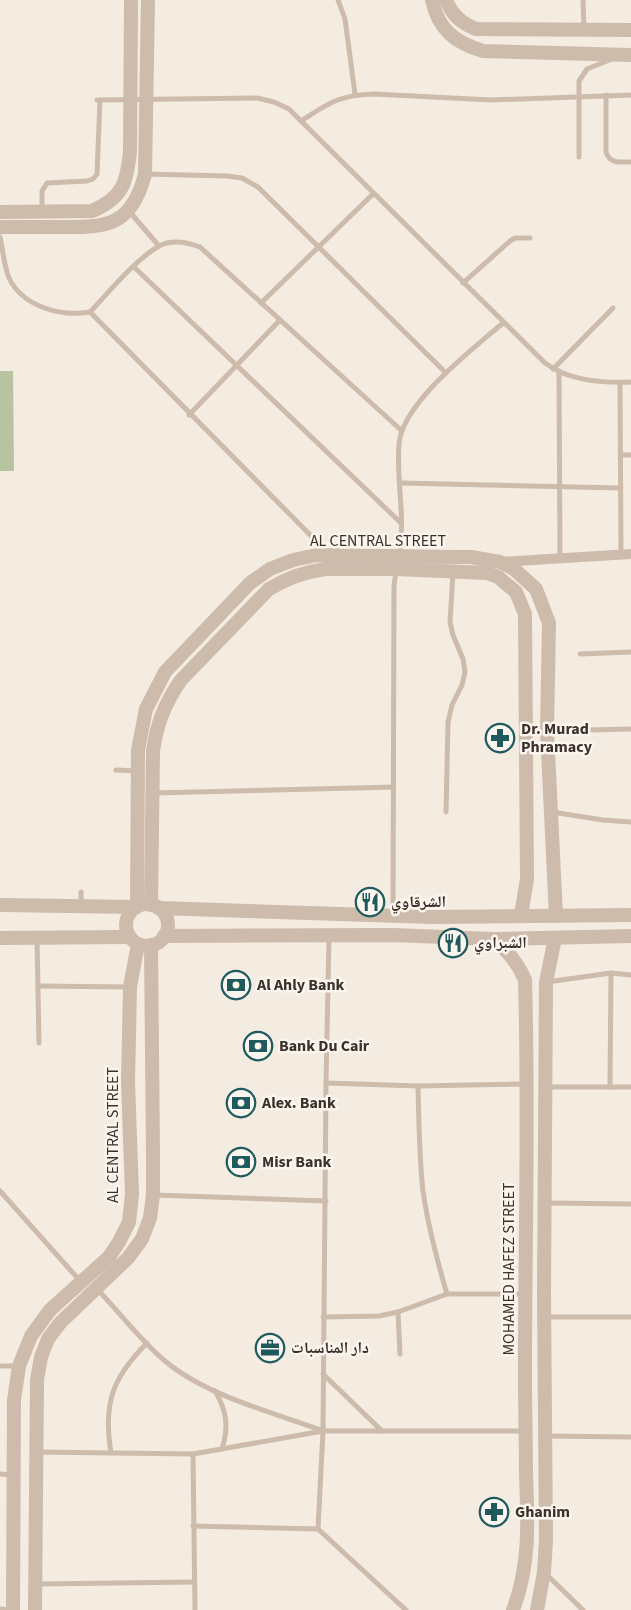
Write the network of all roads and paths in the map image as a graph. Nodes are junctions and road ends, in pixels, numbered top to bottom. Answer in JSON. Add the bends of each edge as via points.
{"nodes":[{"id":1,"x":132,"y":0,"type":"edge"},
{"id":2,"x":148,"y":0,"type":"edge"},
{"id":3,"x":338,"y":0,"type":"edge"},
{"id":4,"x":432,"y":0,"type":"edge"},
{"id":5,"x":446,"y":0,"type":"edge"},
{"id":6,"x":584,"y":0,"type":"edge"},
{"id":7,"x":584,"y":28,"type":"junction"},
{"id":8,"x":631,"y":30,"type":"edge"},
{"id":9,"x":626,"y":55,"type":"edge"},
{"id":10,"x":355,"y":94,"type":"junction"},
{"id":11,"x":606,"y":94,"type":"junction"},
{"id":12,"x":631,"y":95,"type":"edge"},
{"id":13,"x":579,"y":96,"type":"junction"},
{"id":14,"x":131,"y":100,"type":"junction"},
{"id":15,"x":146,"y":100,"type":"junction"},
{"id":16,"x":301,"y":121,"type":"junction"},
{"id":17,"x":579,"y":157,"type":"dead end"},
{"id":18,"x":631,"y":162,"type":"edge"},
{"id":19,"x":145,"y":174,"type":"junction"},
{"id":20,"x":373,"y":194,"type":"junction"},
{"id":21,"x":128,"y":210,"type":"junction"},
{"id":22,"x":0,"y":212,"type":"edge"},
{"id":23,"x":42,"y":213,"type":"junction"},
{"id":24,"x":0,"y":227,"type":"edge"},
{"id":25,"x":0,"y":237,"type":"edge"},
{"id":26,"x":530,"y":238,"type":"dead end"},
{"id":27,"x":159,"y":246,"type":"junction"},
{"id":28,"x":318,"y":248,"type":"junction"},
{"id":29,"x":134,"y":267,"type":"junction"},
{"id":30,"x":463,"y":283,"type":"junction"},
{"id":31,"x":261,"y":303,"type":"junction"},
{"id":32,"x":613,"y":308,"type":"dead end"},
{"id":33,"x":90,"y":312,"type":"junction"},
{"id":34,"x":280,"y":320,"type":"junction"},
{"id":35,"x":503,"y":322,"type":"junction"},
{"id":36,"x":236,"y":365,"type":"junction"},
{"id":37,"x":556,"y":370,"type":"junction"},
{"id":38,"x":446,"y":373,"type":"junction"},
{"id":39,"x":620,"y":382,"type":"junction"},
{"id":40,"x":631,"y":382,"type":"edge"},
{"id":41,"x":189,"y":415,"type":"junction"},
{"id":42,"x":402,"y":431,"type":"junction"},
{"id":43,"x":621,"y":455,"type":"junction"},
{"id":44,"x":631,"y":455,"type":"edge"},
{"id":45,"x":400,"y":483,"type":"junction"},
{"id":46,"x":560,"y":486,"type":"junction"},
{"id":47,"x":621,"y":488,"type":"junction"},
{"id":48,"x":401,"y":523,"type":"junction"},
{"id":49,"x":626,"y":554,"type":"edge"},
{"id":50,"x":330,"y":555,"type":"junction"},
{"id":51,"x":560,"y":558,"type":"junction"},
{"id":52,"x":397,"y":562,"type":"junction"},
{"id":53,"x":500,"y":562,"type":"junction"},
{"id":54,"x":453,"y":564,"type":"junction"},
{"id":55,"x":631,"y":652,"type":"edge"},
{"id":56,"x":580,"y":654,"type":"dead end"},
{"id":57,"x":526,"y":676,"type":"junction"},
{"id":58,"x":548,"y":676,"type":"junction"},
{"id":59,"x":631,"y":729,"type":"edge"},
{"id":60,"x":547,"y":731,"type":"junction"},
{"id":61,"x":116,"y":770,"type":"dead end"},
{"id":62,"x":138,"y":771,"type":"junction"},
{"id":63,"x":394,"y":787,"type":"junction"},
{"id":64,"x":154,"y":793,"type":"junction"},
{"id":65,"x":446,"y":812,"type":"dead end"},
{"id":66,"x":552,"y":812,"type":"junction"},
{"id":67,"x":631,"y":822,"type":"edge"},
{"id":68,"x":137,"y":847,"type":"junction"},
{"id":69,"x":152,"y":847,"type":"junction"},
{"id":70,"x":81,"y":891,"type":"dead end"},
{"id":71,"x":0,"y":905,"type":"edge"},
{"id":72,"x":81,"y":906,"type":"junction"},
{"id":73,"x":155,"y":906,"type":"junction"},
{"id":74,"x":137,"y":907,"type":"junction"},
{"id":75,"x":393,"y":915,"type":"junction"},
{"id":76,"x":521,"y":915,"type":"junction"},
{"id":77,"x":612,"y":915,"type":"junction"},
{"id":78,"x":631,"y":915,"type":"edge"},
{"id":79,"x":556,"y":916,"type":"junction"},
{"id":80,"x":393,"y":934,"type":"junction"},
{"id":81,"x":329,"y":935,"type":"junction"},
{"id":82,"x":164,"y":936,"type":"junction"},
{"id":83,"x":612,"y":936,"type":"junction"},
{"id":84,"x":631,"y":936,"type":"edge"},
{"id":85,"x":0,"y":938,"type":"edge"},
{"id":86,"x":37,"y":938,"type":"junction"},
{"id":87,"x":555,"y":938,"type":"junction"},
{"id":88,"x":493,"y":939,"type":"junction"},
{"id":89,"x":140,"y":942,"type":"junction"},
{"id":90,"x":611,"y":973,"type":"junction"},
{"id":91,"x":631,"y":975,"type":"edge"},
{"id":92,"x":546,"y":982,"type":"junction"},
{"id":93,"x":38,"y":986,"type":"junction"},
{"id":94,"x":130,"y":992,"type":"junction"},
{"id":95,"x":151,"y":993,"type":"junction"},
{"id":96,"x":39,"y":1043,"type":"dead end"},
{"id":97,"x":326,"y":1083,"type":"junction"},
{"id":98,"x":528,"y":1084,"type":"junction"},
{"id":99,"x":418,"y":1086,"type":"junction"},
{"id":100,"x":544,"y":1087,"type":"junction"},
{"id":101,"x":610,"y":1087,"type":"junction"},
{"id":102,"x":631,"y":1087,"type":"edge"},
{"id":103,"x":153,"y":1156,"type":"junction"},
{"id":104,"x":130,"y":1157,"type":"junction"},
{"id":105,"x":0,"y":1191,"type":"edge"},
{"id":106,"x":153,"y":1195,"type":"junction"},
{"id":107,"x":326,"y":1202,"type":"junction"},
{"id":108,"x":544,"y":1203,"type":"junction"},
{"id":109,"x":631,"y":1204,"type":"edge"},
{"id":110,"x":81,"y":1282,"type":"junction"},
{"id":111,"x":96,"y":1288,"type":"junction"},
{"id":112,"x":447,"y":1294,"type":"junction"},
{"id":113,"x":525,"y":1294,"type":"junction"},
{"id":114,"x":544,"y":1294,"type":"junction"},
{"id":115,"x":398,"y":1312,"type":"junction"},
{"id":116,"x":323,"y":1317,"type":"junction"},
{"id":117,"x":544,"y":1317,"type":"junction"},
{"id":118,"x":631,"y":1317,"type":"edge"},
{"id":119,"x":147,"y":1343,"type":"junction"},
{"id":120,"x":400,"y":1354,"type":"dead end"},
{"id":121,"x":0,"y":1366,"type":"edge"},
{"id":122,"x":19,"y":1366,"type":"junction"},
{"id":123,"x":323,"y":1373,"type":"junction"},
{"id":124,"x":215,"y":1391,"type":"junction"},
{"id":125,"x":323,"y":1431,"type":"junction"},
{"id":126,"x":382,"y":1431,"type":"junction"},
{"id":127,"x":525,"y":1431,"type":"junction"},
{"id":128,"x":545,"y":1436,"type":"junction"},
{"id":129,"x":631,"y":1437,"type":"edge"},
{"id":130,"x":222,"y":1449,"type":"junction"},
{"id":131,"x":36,"y":1452,"type":"junction"},
{"id":132,"x":111,"y":1453,"type":"junction"},
{"id":133,"x":193,"y":1454,"type":"junction"},
{"id":134,"x":9,"y":1477,"type":"edge"},
{"id":135,"x":36,"y":1483,"type":"junction"},
{"id":136,"x":194,"y":1526,"type":"junction"},
{"id":137,"x":318,"y":1529,"type":"junction"},
{"id":138,"x":14,"y":1549,"type":"junction"},
{"id":139,"x":35,"y":1549,"type":"junction"},
{"id":140,"x":544,"y":1572,"type":"junction"},
{"id":141,"x":194,"y":1582,"type":"junction"},
{"id":142,"x":34,"y":1584,"type":"junction"},
{"id":143,"x":0,"y":1609,"type":"edge"},
{"id":144,"x":13,"y":1610,"type":"edge"},
{"id":145,"x":35,"y":1610,"type":"edge"},
{"id":146,"x":195,"y":1610,"type":"edge"},
{"id":147,"x":406,"y":1610,"type":"edge"},
{"id":148,"x":513,"y":1610,"type":"edge"},
{"id":149,"x":537,"y":1610,"type":"edge"},
{"id":150,"x":583,"y":1610,"type":"edge"}],
"edges":[{"from":1,"to":14,"type":"street"},
{"from":2,"to":15,"type":"street"},
{"from":3,"to":10,"type":"lane","via":[[345,19]]},
{"from":4,"to":9,"type":"street","via":[[440,22],[465,46],[483,51]]},
{"from":5,"to":7,"type":"street","via":[[463,24],[476,29]]},
{"from":6,"to":7,"type":"lane"},
{"from":7,"to":8,"type":"street"},
{"from":9,"to":13,"type":"lane","via":[[587,69],[579,81]]},
{"from":10,"to":13,"type":"lane","via":[[491,100]]},
{"from":10,"to":16,"type":"lane","via":[[341,97]]},
{"from":11,"to":12,"type":"lane"},
{"from":11,"to":13,"type":"lane"},
{"from":11,"to":18,"type":"lane","via":[[606,152],[614,162]]},
{"from":13,"to":17,"type":"lane"},
{"from":14,"to":15,"type":"lane"},
{"from":14,"to":23,"type":"street","via":[[128,174],[115,198],[92,211]]},
{"from":14,"to":23,"type":"lane","via":[[99,100],[98,174],[87,181],[47,183],[42,191]]},
{"from":15,"to":16,"type":"lane","via":[[257,99],[289,109]]},
{"from":15,"to":19,"type":"street"},
{"from":16,"to":20,"type":"lane"},
{"from":19,"to":21,"type":"street"},
{"from":19,"to":28,"type":"lane","via":[[242,178],[258,187]]},
{"from":20,"to":28,"type":"lane"},
{"from":20,"to":30,"type":"lane"},
{"from":21,"to":24,"type":"street","via":[[98,226]]},
{"from":21,"to":27,"type":"lane"},
{"from":22,"to":23,"type":"street"},
{"from":25,"to":33,"type":"lane","via":[[9,278],[29,300],[58,312]]},
{"from":26,"to":30,"type":"lane","via":[[510,240]]},
{"from":27,"to":29,"type":"lane"},
{"from":27,"to":31,"type":"lane","via":[[188,242],[200,247]]},
{"from":28,"to":31,"type":"lane"},
{"from":28,"to":38,"type":"lane"},
{"from":29,"to":33,"type":"lane"},
{"from":29,"to":36,"type":"lane"},
{"from":30,"to":35,"type":"lane"},
{"from":31,"to":34,"type":"lane"},
{"from":32,"to":37,"type":"lane"},
{"from":33,"to":41,"type":"lane"},
{"from":34,"to":36,"type":"lane"},
{"from":34,"to":42,"type":"lane"},
{"from":35,"to":37,"type":"lane"},
{"from":35,"to":38,"type":"lane"},
{"from":36,"to":41,"type":"lane"},
{"from":36,"to":48,"type":"lane"},
{"from":37,"to":39,"type":"lane","via":[[584,379]]},
{"from":37,"to":46,"type":"lane"},
{"from":38,"to":42,"type":"lane"},
{"from":39,"to":40,"type":"lane"},
{"from":39,"to":43,"type":"lane"},
{"from":41,"to":50,"type":"lane"},
{"from":42,"to":45,"type":"lane"},
{"from":43,"to":44,"type":"lane"},
{"from":43,"to":47,"type":"lane"},
{"from":45,"to":46,"type":"lane"},
{"from":45,"to":48,"type":"lane"},
{"from":46,"to":47,"type":"lane"},
{"from":46,"to":51,"type":"lane"},
{"from":47,"to":49,"type":"lane"},
{"from":48,"to":52,"type":"lane"},
{"from":49,"to":51,"type":"street"},
{"from":50,"to":52,"type":"street","name":"AL CENTRAL STREET"},
{"from":50,"to":62,"type":"street","name":"AL CENTRAL STREET","via":[[293,560],[250,583],[165,672],[146,709]]},
{"from":51,"to":53,"type":"street"},
{"from":52,"to":54,"type":"street","name":"AL CENTRAL STREET"},
{"from":52,"to":63,"type":"lane","via":[[393,586]]},
{"from":52,"to":64,"type":"street","name":"AL CENTRAL STREET","via":[[305,572],[269,589],[170,696],[156,732]]},
{"from":53,"to":54,"type":"street","name":"AL CENTRAL STREET"},
{"from":53,"to":58,"type":"street","name":"AL CENTRAL STREET","via":[[536,589],[543,605],[549,623]]},
{"from":54,"to":57,"type":"street","name":"AL CENTRAL STREET","via":[[498,577],[516,592],[525,614]]},
{"from":54,"to":65,"type":"lane","via":[[450,622],[465,672],[448,722]]},
{"from":55,"to":56,"type":"lane"},
{"from":57,"to":58,"type":"street"},
{"from":57,"to":76,"type":"street","name":"AL CENTRAL STREET","via":[[527,879]]},
{"from":58,"to":60,"type":"street","name":"AL CENTRAL STREET"},
{"from":59,"to":60,"type":"lane"},
{"from":60,"to":66,"type":"street","name":"AL CENTRAL STREET"},
{"from":61,"to":62,"type":"lane"},
{"from":62,"to":68,"type":"street","name":"AL CENTRAL STREET"},
{"from":63,"to":64,"type":"lane"},
{"from":63,"to":75,"type":"lane"},
{"from":64,"to":69,"type":"street","name":"AL CENTRAL STREET"},
{"from":66,"to":67,"type":"lane"},
{"from":66,"to":79,"type":"street","name":"AL CENTRAL STREET"},
{"from":68,"to":69,"type":"street"},
{"from":68,"to":74,"type":"street","name":"AL CENTRAL STREET"},
{"from":69,"to":73,"type":"street","name":"AL CENTRAL STREET"},
{"from":70,"to":72,"type":"lane"},
{"from":71,"to":72,"type":"street"},
{"from":72,"to":74,"type":"street"},
{"from":73,"to":74,"type":"street"},
{"from":73,"to":75,"type":"street"},
{"from":73,"to":82,"type":"street","via":[[166,917]]},
{"from":74,"to":89,"type":"street","via":[[126,922]]},
{"from":75,"to":76,"type":"street"},
{"from":75,"to":80,"type":"street"},
{"from":76,"to":79,"type":"street"},
{"from":77,"to":78,"type":"street"},
{"from":77,"to":79,"type":"street"},
{"from":77,"to":83,"type":"street"},
{"from":80,"to":81,"type":"street"},
{"from":80,"to":88,"type":"street"},
{"from":81,"to":82,"type":"street"},
{"from":81,"to":97,"type":"lane"},
{"from":82,"to":89,"type":"street","via":[[158,943]]},
{"from":83,"to":84,"type":"street"},
{"from":83,"to":87,"type":"street"},
{"from":85,"to":86,"type":"street"},
{"from":86,"to":89,"type":"street"},
{"from":86,"to":93,"type":"lane"},
{"from":87,"to":88,"type":"street"},
{"from":87,"to":92,"type":"street"},
{"from":88,"to":98,"type":"street","name":"MOHAMED HAFEZ STREET","via":[[520,967],[525,980]]},
{"from":89,"to":94,"type":"street","name":"AL CENTRAL STREET"},
{"from":89,"to":95,"type":"street"},
{"from":90,"to":91,"type":"lane"},
{"from":90,"to":92,"type":"lane"},
{"from":90,"to":101,"type":"lane"},
{"from":92,"to":100,"type":"street"},
{"from":93,"to":94,"type":"lane"},
{"from":93,"to":96,"type":"lane"},
{"from":94,"to":95,"type":"street"},
{"from":94,"to":104,"type":"street","name":"AL CENTRAL STREET"},
{"from":95,"to":103,"type":"street"},
{"from":97,"to":99,"type":"lane"},
{"from":97,"to":107,"type":"lane"},
{"from":98,"to":99,"type":"lane"},
{"from":98,"to":113,"type":"street","name":"MOHAMED HAFEZ STREET"},
{"from":99,"to":112,"type":"lane","via":[[423,1191]]},
{"from":100,"to":101,"type":"lane"},
{"from":100,"to":108,"type":"street"},
{"from":101,"to":102,"type":"lane"},
{"from":103,"to":104,"type":"street"},
{"from":103,"to":106,"type":"street"},
{"from":104,"to":110,"type":"street","name":"AL CENTRAL STREET","via":[[129,1222],[109,1257]]},
{"from":105,"to":110,"type":"lane"},
{"from":106,"to":107,"type":"lane"},
{"from":106,"to":111,"type":"street","via":[[142,1239]]},
{"from":107,"to":116,"type":"lane"},
{"from":108,"to":109,"type":"lane"},
{"from":108,"to":114,"type":"street"},
{"from":110,"to":122,"type":"street","name":"AL CENTRAL STREET","via":[[50,1310],[31,1336]]},
{"from":111,"to":119,"type":"lane"},
{"from":111,"to":131,"type":"street","via":[[60,1323],[41,1357]]},
{"from":112,"to":113,"type":"lane"},
{"from":112,"to":115,"type":"lane"},
{"from":113,"to":114,"type":"street"},
{"from":113,"to":127,"type":"street","name":"MOHAMED HAFEZ STREET"},
{"from":114,"to":117,"type":"street"},
{"from":115,"to":116,"type":"lane"},
{"from":115,"to":120,"type":"lane"},
{"from":116,"to":123,"type":"lane"},
{"from":117,"to":118,"type":"lane"},
{"from":117,"to":128,"type":"street"},
{"from":119,"to":124,"type":"lane","via":[[189,1378]]},
{"from":119,"to":132,"type":"lane","via":[[130,1360],[114,1389],[109,1405]]},
{"from":121,"to":122,"type":"lane"},
{"from":122,"to":134,"type":"street","name":"AL CENTRAL STREET"},
{"from":123,"to":125,"type":"lane"},
{"from":123,"to":126,"type":"lane"},
{"from":124,"to":125,"type":"lane"},
{"from":124,"to":130,"type":"lane","via":[[227,1419]]},
{"from":125,"to":126,"type":"lane"},
{"from":125,"to":130,"type":"lane"},
{"from":125,"to":137,"type":"lane"},
{"from":126,"to":127,"type":"lane"},
{"from":127,"to":148,"type":"street","name":"MOHAMED HAFEZ STREET","via":[[528,1536],[526,1564]]},
{"from":128,"to":129,"type":"lane"},
{"from":128,"to":140,"type":"street"},
{"from":130,"to":133,"type":"lane"},
{"from":131,"to":132,"type":"lane"},
{"from":131,"to":135,"type":"street"},
{"from":132,"to":133,"type":"lane"},
{"from":133,"to":136,"type":"lane"},
{"from":134,"to":135,"type":"street","via":[[19,1486]]},
{"from":134,"to":138,"type":"street","name":"AL CENTRAL STREET"},
{"from":135,"to":139,"type":"street"},
{"from":136,"to":137,"type":"lane"},
{"from":136,"to":141,"type":"lane"},
{"from":137,"to":147,"type":"lane"},
{"from":138,"to":139,"type":"street","via":[[24,1544]]},
{"from":138,"to":144,"type":"street","name":"AL CENTRAL STREET"},
{"from":139,"to":142,"type":"street"},
{"from":140,"to":149,"type":"street"},
{"from":140,"to":150,"type":"lane"},
{"from":141,"to":142,"type":"lane"},
{"from":141,"to":146,"type":"lane"},
{"from":142,"to":145,"type":"street"},
{"from":143,"to":144,"type":"lane"}]}
